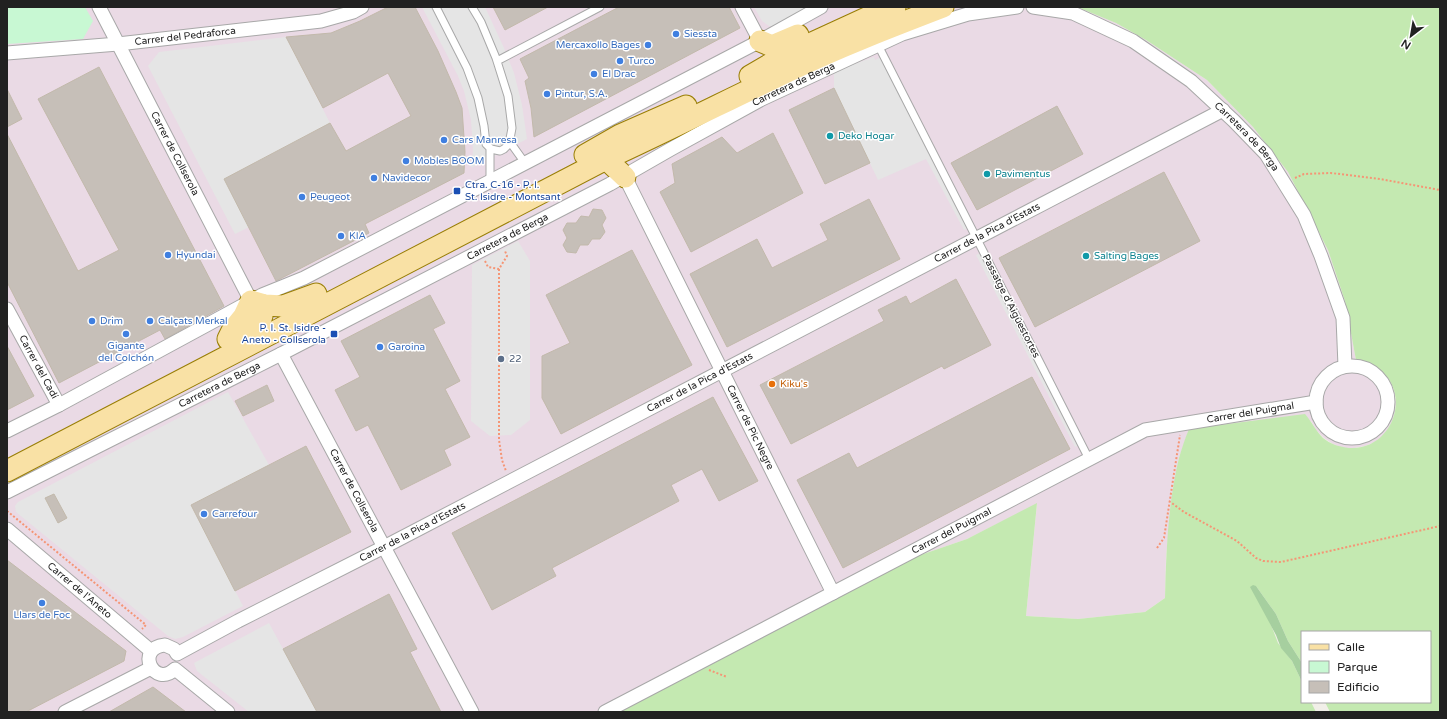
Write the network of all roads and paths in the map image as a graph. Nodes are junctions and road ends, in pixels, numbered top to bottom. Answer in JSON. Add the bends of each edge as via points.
{"nodes":[{"id":1,"x":99,"y":7,"type":"edge"},
{"id":2,"x":362,"y":7,"type":"edge"},
{"id":3,"x":436,"y":7,"type":"edge"},
{"id":4,"x":472,"y":7,"type":"edge"},
{"id":5,"x":600,"y":7,"type":"edge"},
{"id":6,"x":742,"y":7,"type":"edge"},
{"id":7,"x":822,"y":7,"type":"edge"},
{"id":8,"x":895,"y":7,"type":"edge"},
{"id":9,"x":917,"y":7,"type":"edge"},
{"id":10,"x":943,"y":7,"type":"edge"},
{"id":11,"x":1017,"y":7,"type":"edge"},
{"id":12,"x":1033,"y":7,"type":"edge"},
{"id":13,"x":874,"y":15,"type":"junction"},
{"id":14,"x":760,"y":41,"type":"junction"},
{"id":15,"x":118,"y":44,"type":"junction"},
{"id":16,"x":878,"y":45,"type":"junction"},
{"id":17,"x":7,"y":53,"type":"edge"},
{"id":18,"x":497,"y":61,"type":"junction"},
{"id":19,"x":741,"y":82,"type":"junction"},
{"id":20,"x":1223,"y":110,"type":"junction"},
{"id":21,"x":666,"y":131,"type":"junction"},
{"id":22,"x":510,"y":142,"type":"junction"},
{"id":23,"x":490,"y":148,"type":"junction"},
{"id":24,"x":606,"y":159,"type":"junction"},
{"id":25,"x":525,"y":164,"type":"junction"},
{"id":26,"x":625,"y":177,"type":"junction"},
{"id":27,"x":490,"y":181,"type":"junction"},
{"id":28,"x":1284,"y":183,"type":"junction"},
{"id":29,"x":1440,"y":190,"type":"edge"},
{"id":30,"x":514,"y":194,"type":"junction"},
{"id":31,"x":977,"y":238,"type":"junction"},
{"id":32,"x":500,"y":241,"type":"junction"},
{"id":33,"x":479,"y":252,"type":"junction"},
{"id":34,"x":499,"y":269,"type":"junction"},
{"id":35,"x":342,"y":296,"type":"junction"},
{"id":36,"x":7,"y":309,"type":"edge"},
{"id":37,"x":254,"y":312,"type":"junction"},
{"id":38,"x":281,"y":354,"type":"junction"},
{"id":39,"x":1346,"y":366,"type":"junction"},
{"id":40,"x":722,"y":370,"type":"junction"},
{"id":41,"x":1316,"y":402,"type":"junction"},
{"id":42,"x":135,"y":404,"type":"junction"},
{"id":43,"x":59,"y":405,"type":"junction"},
{"id":44,"x":1182,"y":424,"type":"junction"},
{"id":45,"x":7,"y":431,"type":"edge"},
{"id":46,"x":7,"y":459,"type":"edge"},
{"id":47,"x":1089,"y":459,"type":"junction"},
{"id":48,"x":7,"y":471,"type":"edge"},
{"id":49,"x":511,"y":480,"type":"junction"},
{"id":50,"x":7,"y":492,"type":"edge"},
{"id":51,"x":1169,"y":501,"type":"junction"},
{"id":52,"x":7,"y":511,"type":"edge"},
{"id":53,"x":1440,"y":526,"type":"edge"},
{"id":54,"x":7,"y":529,"type":"edge"},
{"id":55,"x":384,"y":547,"type":"junction"},
{"id":56,"x":1157,"y":548,"type":"dead end"},
{"id":57,"x":832,"y":593,"type":"junction"},
{"id":58,"x":135,"y":638,"type":"junction"},
{"id":59,"x":151,"y":651,"type":"junction"},
{"id":60,"x":151,"y":668,"type":"junction"},
{"id":61,"x":65,"y":712,"type":"edge"},
{"id":62,"x":228,"y":712,"type":"edge"},
{"id":63,"x":472,"y":712,"type":"edge"},
{"id":64,"x":605,"y":712,"type":"edge"}],
"edges":[{"from":1,"to":15,"type":"street","name":"Carrer de Collserola"},
{"from":2,"to":15,"type":"street","name":"Carrer del Pedraforca","via":[[321,21]]},
{"from":3,"to":23,"type":"lane","via":[[478,98],[486,144]]},
{"from":4,"to":18,"type":"lane"},
{"from":5,"to":18,"type":"lane"},
{"from":6,"to":14,"type":"street"},
{"from":7,"to":14,"type":"street"},
{"from":8,"to":13,"type":"main road"},
{"from":9,"to":19,"type":"main road"},
{"from":10,"to":21,"type":"main road","via":[[790,70]]},
{"from":11,"to":16,"type":"street","name":"Carretera de Berga","via":[[968,14],[902,34]]},
{"from":12,"to":20,"type":"street","name":"Carretera de Berga","via":[[1073,13],[1133,41],[1191,81]]},
{"from":13,"to":14,"type":"main road","via":[[831,21],[772,46]]},
{"from":13,"to":19,"type":"main road","via":[[786,55]]},
{"from":14,"to":25,"type":"street"},
{"from":15,"to":17,"type":"street","name":"Carrer del Pedraforca"},
{"from":15,"to":37,"type":"street","name":"Carrer de Collserola"},
{"from":16,"to":26,"type":"street","name":"Carretera de Berga","via":[[762,99]]},
{"from":16,"to":31,"type":"lane","name":"Passatge d'Aigüestortes"},
{"from":18,"to":22,"type":"lane","via":[[511,114]]},
{"from":19,"to":30,"type":"main road","via":[[620,135]]},
{"from":20,"to":28,"type":"street","name":"Carretera de Berga","via":[[1266,154]]},
{"from":20,"to":31,"type":"street","name":"Carrer de la Pica d'Estats"},
{"from":21,"to":24,"type":"main road"},
{"from":21,"to":26,"type":"main road","via":[[626,160]]},
{"from":22,"to":23,"type":"lane","via":[[500,151]]},
{"from":22,"to":25,"type":"lane"},
{"from":23,"to":27,"type":"lane"},
{"from":24,"to":26,"type":"main road"},
{"from":24,"to":30,"type":"main road","via":[[598,155],[540,185]]},
{"from":24,"to":35,"type":"main road"},
{"from":25,"to":27,"type":"street"},
{"from":26,"to":32,"type":"street","name":"Carretera de Berga"},
{"from":26,"to":40,"type":"street","name":"Carrer de Pic Negre"},
{"from":27,"to":37,"type":"street","via":[[304,278]]},
{"from":28,"to":29,"type":"path","via":[[1304,174],[1331,173]]},
{"from":28,"to":39,"type":"street","name":"Carretera de Berga","via":[[1304,215],[1343,318]]},
{"from":30,"to":37,"type":"main road","via":[[316,294]]},
{"from":31,"to":40,"type":"street","name":"Carrer de la Pica d'Estats"},
{"from":31,"to":47,"type":"lane","name":"Passatge d'Aigüestortes"},
{"from":32,"to":33,"type":"street","name":"Carretera de Berga"},
{"from":32,"to":34,"type":"path","via":[[506,256]]},
{"from":33,"to":34,"type":"path","via":[[488,266]]},
{"from":33,"to":38,"type":"street","name":"Carretera de Berga"},
{"from":34,"to":49,"type":"path","via":[[500,440],[502,460]]},
{"from":35,"to":37,"type":"main road","via":[[321,301],[266,329]]},
{"from":35,"to":42,"type":"main road"},
{"from":36,"to":43,"type":"street","name":"Carrer del Cadí"},
{"from":37,"to":42,"type":"main road","via":[[254,335],[154,386]]},
{"from":37,"to":43,"type":"street"},
{"from":37,"to":46,"type":"main road","via":[[232,331],[228,339]]},
{"from":38,"to":50,"type":"street","name":"Carretera de Berga"},
{"from":38,"to":55,"type":"street","name":"Carrer de Collserola"},
{"from":39,"to":41,"type":"street","via":[[1334,371],[1325,379],[1318,390]]},
{"from":39,"to":41,"type":"street","via":[[1368,370],[1378,377],[1384,386],[1388,397],[1387,409],[1376,429],[1354,438],[1343,436],[1324,424]]},
{"from":40,"to":49,"type":"street","name":"Carrer de la Pica d'Estats"},
{"from":40,"to":57,"type":"street","name":"Carrer de Pic Negre"},
{"from":41,"to":44,"type":"street","name":"Carrer del Puigmal"},
{"from":42,"to":48,"type":"main road"},
{"from":43,"to":45,"type":"street"},
{"from":44,"to":47,"type":"street","name":"Carrer del Puigmal","via":[[1145,430]]},
{"from":44,"to":51,"type":"path"},
{"from":47,"to":57,"type":"street","name":"Carrer del Puigmal"},
{"from":49,"to":55,"type":"street","name":"Carrer de la Pica d'Estats"},
{"from":51,"to":53,"type":"path","via":[[1237,541],[1263,561],[1281,562]]},
{"from":51,"to":56,"type":"path","via":[[1164,538]]},
{"from":52,"to":58,"type":"path","via":[[146,625]]},
{"from":54,"to":58,"type":"street","name":"Carrer de l'Aneto"},
{"from":55,"to":59,"type":"street","name":"Carrer de la Pica d'Estats","via":[[177,654],[174,649],[165,645]]},
{"from":55,"to":63,"type":"street","name":"Carrer de Collserola"},
{"from":57,"to":64,"type":"street","name":"Carrer del Puigmal"},
{"from":58,"to":59,"type":"street","name":"Carrer de l'Aneto"},
{"from":59,"to":60,"type":"street"},
{"from":60,"to":61,"type":"street"},
{"from":60,"to":62,"type":"street","via":[[163,674],[175,669]]}]}
